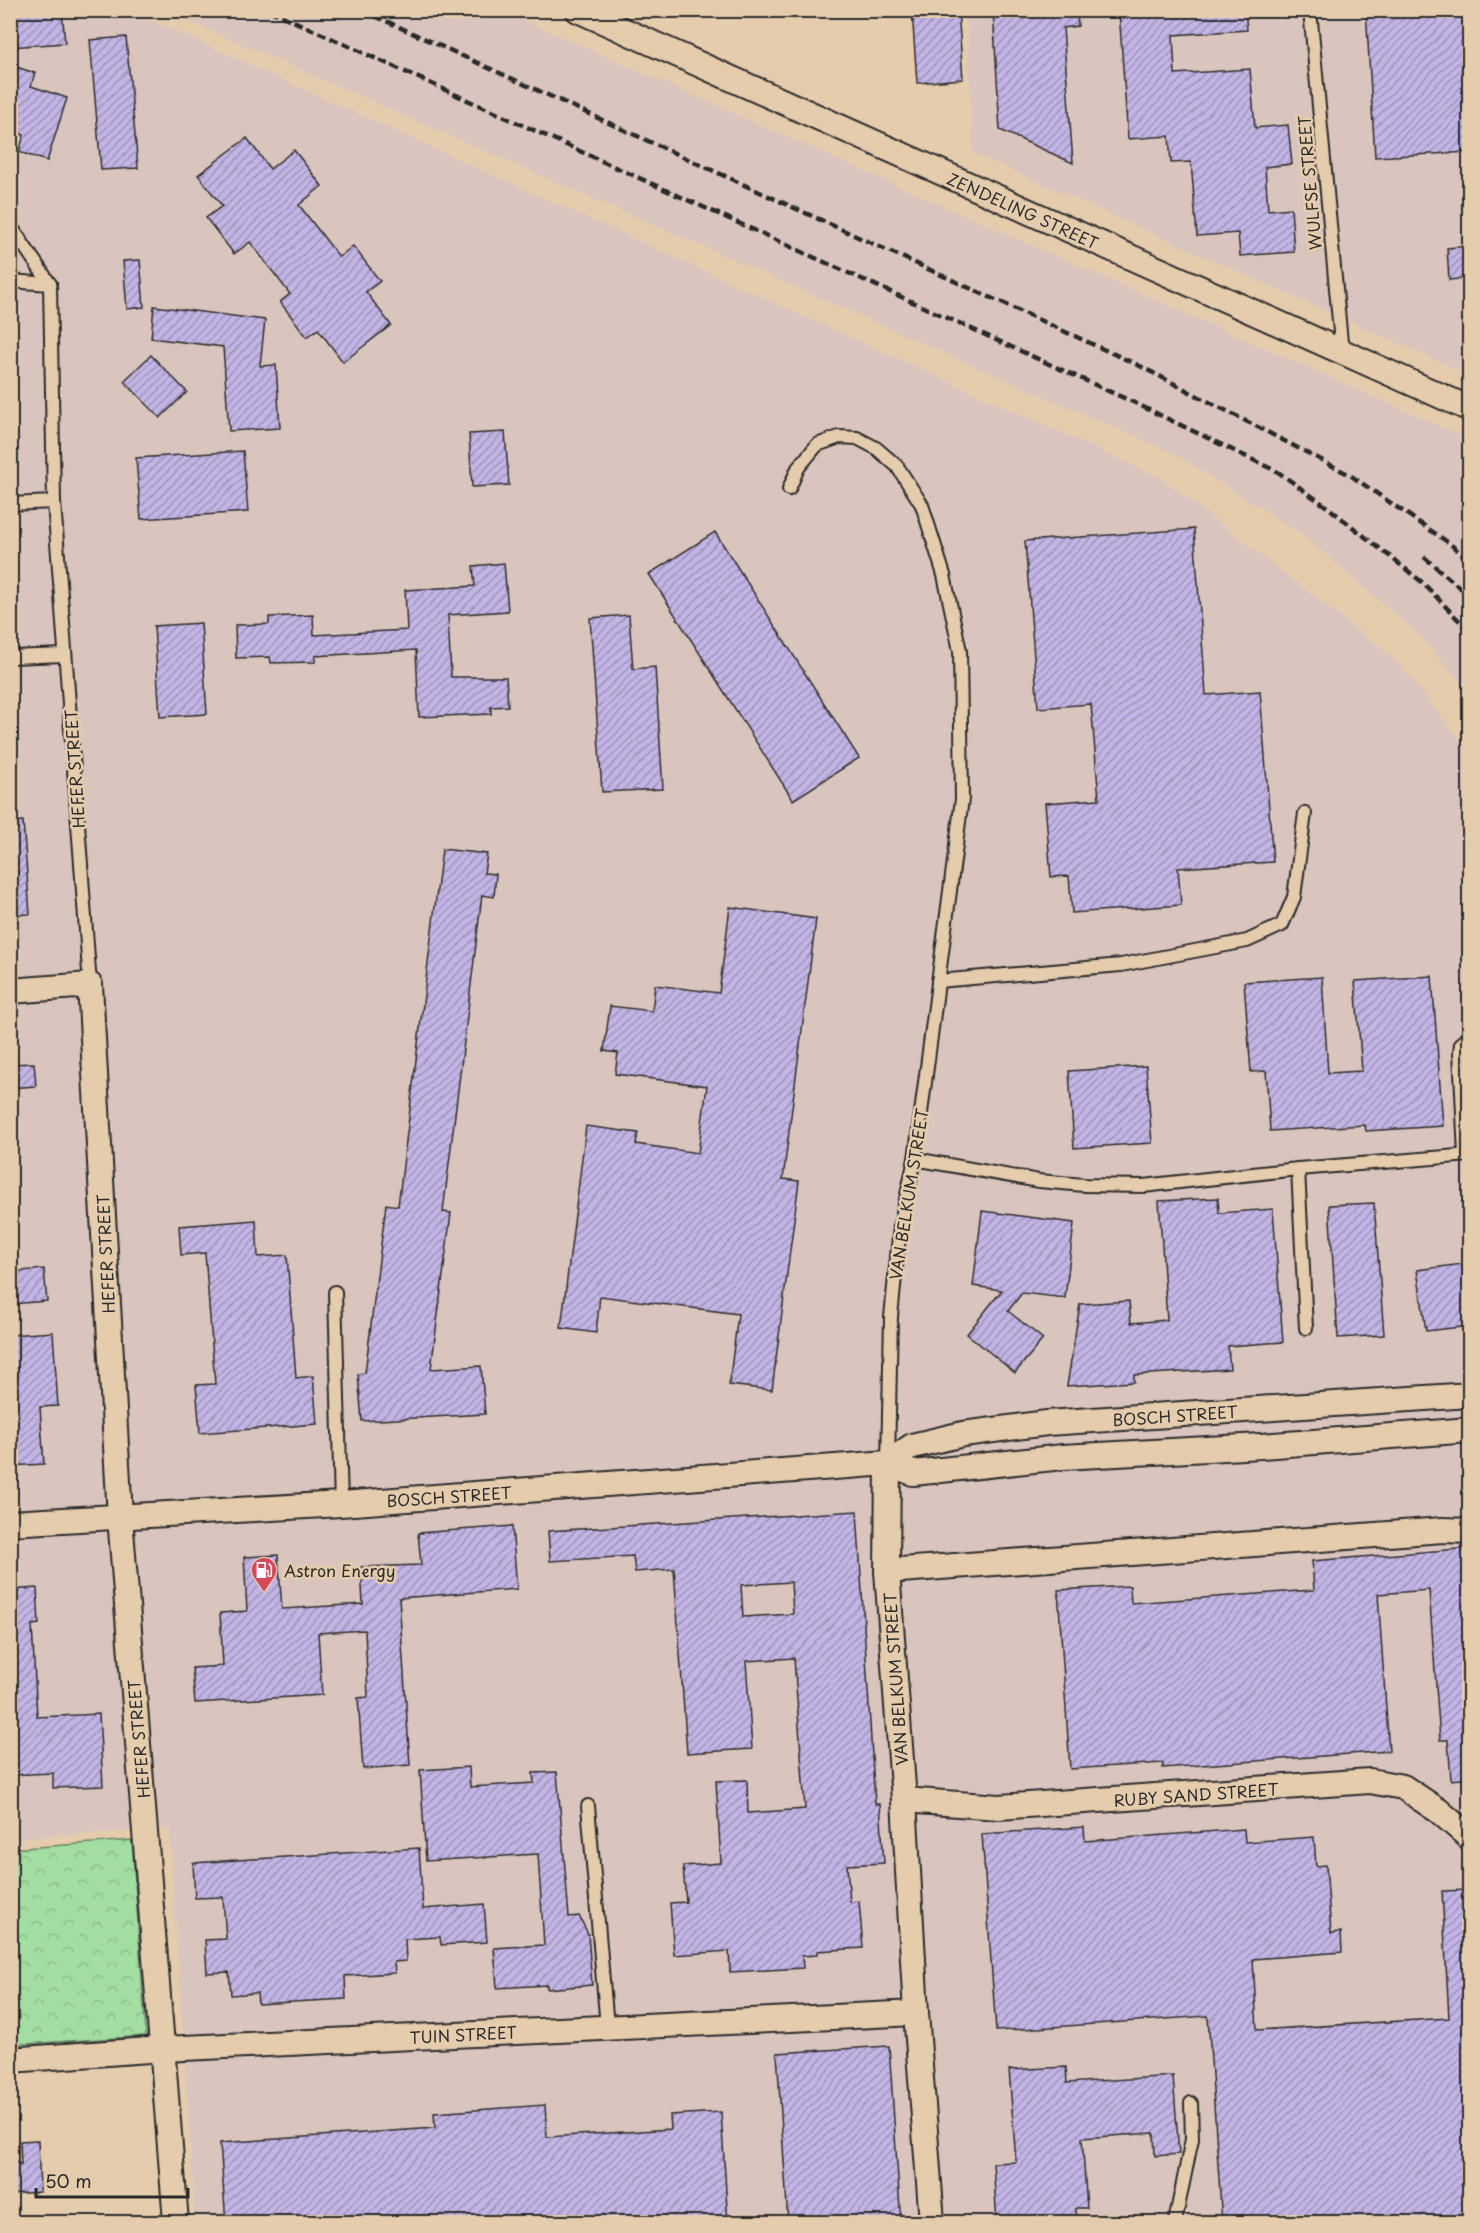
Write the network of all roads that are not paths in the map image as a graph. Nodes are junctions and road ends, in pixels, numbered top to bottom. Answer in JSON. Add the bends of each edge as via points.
{"nodes":[{"id":1,"x":578,"y":10,"type":"edge"},
{"id":2,"x":1310,"y":10,"type":"edge"},
{"id":3,"x":10,"y":225,"type":"edge"},
{"id":4,"x":10,"y":281,"type":"edge"},
{"id":5,"x":50,"y":284,"type":"junction"},
{"id":6,"x":1342,"y":353,"type":"junction"},
{"id":7,"x":1470,"y":409,"type":"edge"},
{"id":8,"x":789,"y":489,"type":"dead end"},
{"id":9,"x":54,"y":502,"type":"junction"},
{"id":10,"x":10,"y":504,"type":"edge"},
{"id":11,"x":65,"y":655,"type":"junction"},
{"id":12,"x":10,"y":657,"type":"edge"},
{"id":13,"x":1305,"y":813,"type":"dead end"},
{"id":14,"x":938,"y":981,"type":"junction"},
{"id":15,"x":90,"y":985,"type":"junction"},
{"id":16,"x":10,"y":991,"type":"edge"},
{"id":17,"x":1470,"y":1036,"type":"edge"},
{"id":18,"x":1467,"y":1155,"type":"edge"},
{"id":19,"x":915,"y":1159,"type":"junction"},
{"id":20,"x":1298,"y":1169,"type":"junction"},
{"id":21,"x":335,"y":1292,"type":"dead end"},
{"id":22,"x":1306,"y":1328,"type":"dead end"},
{"id":23,"x":1470,"y":1395,"type":"edge"},
{"id":24,"x":1470,"y":1430,"type":"edge"},
{"id":25,"x":888,"y":1463,"type":"junction"},
{"id":26,"x":341,"y":1504,"type":"junction"},
{"id":27,"x":120,"y":1517,"type":"junction"},
{"id":28,"x":10,"y":1523,"type":"edge"},
{"id":29,"x":1470,"y":1531,"type":"edge"},
{"id":30,"x":887,"y":1571,"type":"junction"},
{"id":31,"x":904,"y":1800,"type":"junction"},
{"id":32,"x":588,"y":1806,"type":"dead end"},
{"id":33,"x":1470,"y":1838,"type":"edge"},
{"id":34,"x":916,"y":2013,"type":"junction"},
{"id":35,"x":607,"y":2027,"type":"junction"},
{"id":36,"x":163,"y":2049,"type":"junction"},
{"id":37,"x":10,"y":2060,"type":"edge"},
{"id":38,"x":1191,"y":2103,"type":"dead end"},
{"id":39,"x":176,"y":2223,"type":"edge"},
{"id":40,"x":932,"y":2223,"type":"edge"},
{"id":41,"x":1175,"y":2223,"type":"edge"}],
"edges":[{"from":1,"to":6,"type":"street","name":"ZENDELING STREET"},
{"from":2,"to":6,"type":"lane","name":"WULFSE STREET"},
{"from":3,"to":5,"type":"lane"},
{"from":4,"to":5,"type":"lane"},
{"from":5,"to":9,"type":"lane","name":"HEFER STREET"},
{"from":6,"to":7,"type":"street","name":"ZENDELING STREET"},
{"from":8,"to":14,"type":"lane","name":"VAN BELKUM STREET","via":[[798,468],[816,446],[839,437],[857,438],[876,448],[897,466],[922,505],[944,575],[960,651],[962,799]]},
{"from":9,"to":10,"type":"lane"},
{"from":9,"to":11,"type":"lane","name":"HEFER STREET"},
{"from":11,"to":12,"type":"lane"},
{"from":11,"to":15,"type":"lane","name":"HEFER STREET"},
{"from":13,"to":14,"type":"lane","via":[[1294,897],[1282,925],[1256,937],[1121,964]]},
{"from":14,"to":19,"type":"lane","name":"VAN BELKUM STREET"},
{"from":15,"to":16,"type":"street"},
{"from":15,"to":27,"type":"street","name":"HEFER STREET"},
{"from":17,"to":18,"type":"lane","via":[[1461,1044],[1460,1051]]},
{"from":18,"to":20,"type":"lane"},
{"from":19,"to":20,"type":"lane","via":[[1084,1185],[1143,1186]]},
{"from":19,"to":25,"type":"lane","name":"VAN BELKUM STREET","via":[[900,1226],[891,1317]]},
{"from":20,"to":22,"type":"lane"},
{"from":21,"to":26,"type":"lane"},
{"from":23,"to":25,"type":"street","name":"BOSCH STREET","via":[[1047,1424],[963,1434],[912,1446]]},
{"from":24,"to":25,"type":"street","name":"BOSCH STREET","via":[[1063,1457],[913,1473]]},
{"from":25,"to":26,"type":"street","name":"BOSCH STREET"},
{"from":25,"to":30,"type":"street","name":"VAN BELKUM STREET"},
{"from":26,"to":27,"type":"street","name":"BOSCH STREET"},
{"from":27,"to":28,"type":"street","name":"BOSCH STREET"},
{"from":27,"to":36,"type":"street","name":"HEFER STREET"},
{"from":29,"to":30,"type":"street"},
{"from":30,"to":31,"type":"street","name":"VAN BELKUM STREET"},
{"from":31,"to":33,"type":"street","name":"RUBY SAND STREET","via":[[999,1807],[1370,1781],[1403,1787],[1439,1810]]},
{"from":31,"to":34,"type":"street","name":"VAN BELKUM STREET"},
{"from":32,"to":35,"type":"lane"},
{"from":34,"to":35,"type":"street","name":"TUIN STREET"},
{"from":34,"to":40,"type":"street","name":"VAN BELKUM STREET"},
{"from":35,"to":36,"type":"street","name":"TUIN STREET"},
{"from":36,"to":37,"type":"street","name":"TUIN STREET"},
{"from":36,"to":39,"type":"street","name":"HEFER STREET"},
{"from":38,"to":41,"type":"lane","via":[[1192,2139]]}]}
